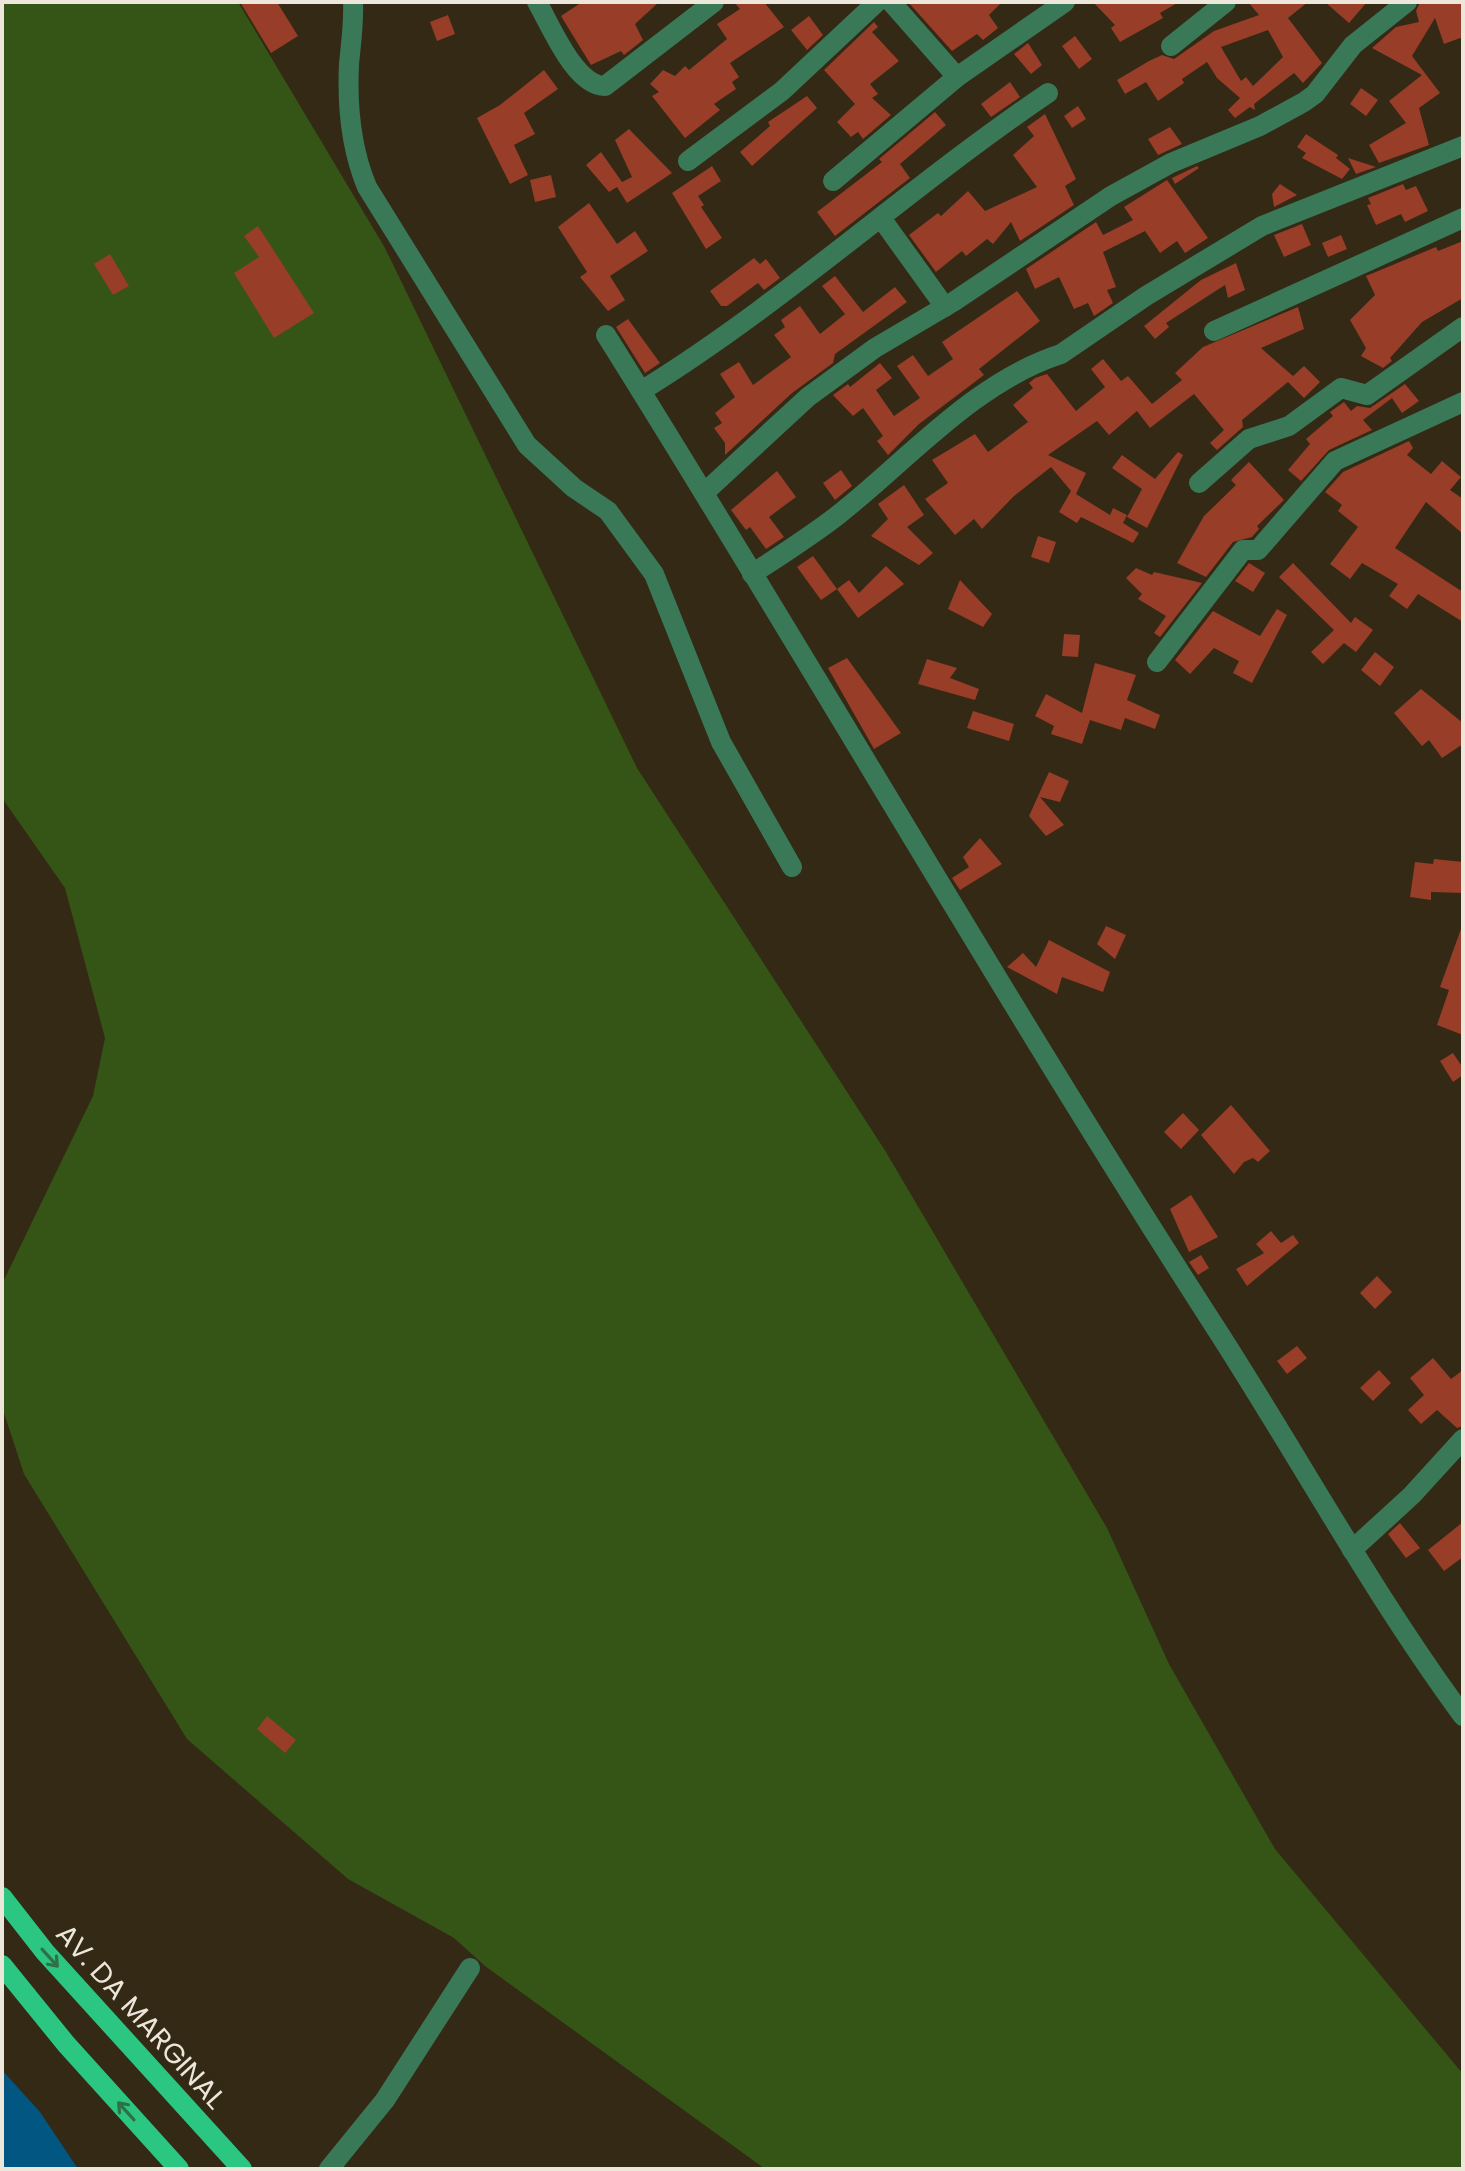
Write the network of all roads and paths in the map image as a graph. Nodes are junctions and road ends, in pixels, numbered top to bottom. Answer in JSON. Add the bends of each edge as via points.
{"nodes":[{"id":1,"x":353,"y":2,"type":"edge"},
{"id":2,"x":537,"y":2,"type":"edge"},
{"id":3,"x":714,"y":2,"type":"edge"},
{"id":4,"x":877,"y":2,"type":"edge"},
{"id":5,"x":891,"y":2,"type":"edge"},
{"id":6,"x":1065,"y":2,"type":"edge"},
{"id":7,"x":1226,"y":2,"type":"edge"},
{"id":8,"x":1407,"y":2,"type":"edge"},
{"id":9,"x":1171,"y":46,"type":"dead end"},
{"id":10,"x":957,"y":77,"type":"junction"},
{"id":11,"x":1048,"y":93,"type":"dead end"},
{"id":12,"x":1463,"y":146,"type":"edge"},
{"id":13,"x":688,"y":161,"type":"dead end"},
{"id":14,"x":833,"y":181,"type":"dead end"},
{"id":15,"x":881,"y":218,"type":"junction"},
{"id":16,"x":1463,"y":218,"type":"edge"},
{"id":17,"x":945,"y":307,"type":"junction"},
{"id":18,"x":1463,"y":327,"type":"edge"},
{"id":19,"x":1214,"y":331,"type":"dead end"},
{"id":20,"x":606,"y":335,"type":"dead end"},
{"id":21,"x":641,"y":391,"type":"junction"},
{"id":22,"x":1463,"y":402,"type":"edge"},
{"id":23,"x":1199,"y":483,"type":"dead end"},
{"id":24,"x":704,"y":493,"type":"junction"},
{"id":25,"x":752,"y":574,"type":"junction"},
{"id":26,"x":1157,"y":662,"type":"dead end"},
{"id":27,"x":792,"y":867,"type":"dead end"},
{"id":28,"x":1463,"y":1439,"type":"edge"},
{"id":29,"x":1352,"y":1550,"type":"junction"},
{"id":30,"x":1463,"y":1716,"type":"edge"},
{"id":31,"x":2,"y":1897,"type":"edge"},
{"id":32,"x":2,"y":1965,"type":"edge"},
{"id":33,"x":470,"y":1968,"type":"dead end"},
{"id":34,"x":179,"y":2169,"type":"edge"},
{"id":35,"x":242,"y":2169,"type":"edge"},
{"id":36,"x":329,"y":2169,"type":"edge"}],
"edges":[{"from":1,"to":27,"type":"street","via":[[352,131],[367,187],[527,445],[608,511],[654,574],[721,742]]},
{"from":2,"to":3,"type":"street","via":[[581,76],[605,86]]},
{"from":4,"to":13,"type":"street","via":[[782,91]]},
{"from":5,"to":10,"type":"street"},
{"from":6,"to":10,"type":"street"},
{"from":7,"to":9,"type":"street"},
{"from":8,"to":17,"type":"street","via":[[1353,45],[1304,102],[1111,196]]},
{"from":10,"to":14,"type":"street"},
{"from":11,"to":15,"type":"street"},
{"from":12,"to":25,"type":"street","via":[[1284,217],[1220,250],[1061,354],[1039,360],[988,392],[838,515]]},
{"from":15,"to":17,"type":"street"},
{"from":15,"to":21,"type":"street"},
{"from":16,"to":19,"type":"street"},
{"from":17,"to":24,"type":"street","via":[[875,348],[808,397]]},
{"from":18,"to":23,"type":"street","via":[[1367,395],[1341,388],[1289,426],[1249,439]]},
{"from":20,"to":21,"type":"street"},
{"from":21,"to":24,"type":"street"},
{"from":22,"to":26,"type":"street","via":[[1335,461],[1258,550],[1243,550]]},
{"from":24,"to":25,"type":"street"},
{"from":25,"to":29,"type":"street"},
{"from":28,"to":29,"type":"street"},
{"from":29,"to":30,"type":"street"},
{"from":31,"to":35,"type":"main road","name":"AV. DA MARGINAL","one_way":true,"via":[[45,1952]]},
{"from":34,"to":32,"type":"main road","one_way":true},
{"from":33,"to":36,"type":"street","via":[[385,2100]]}]}
